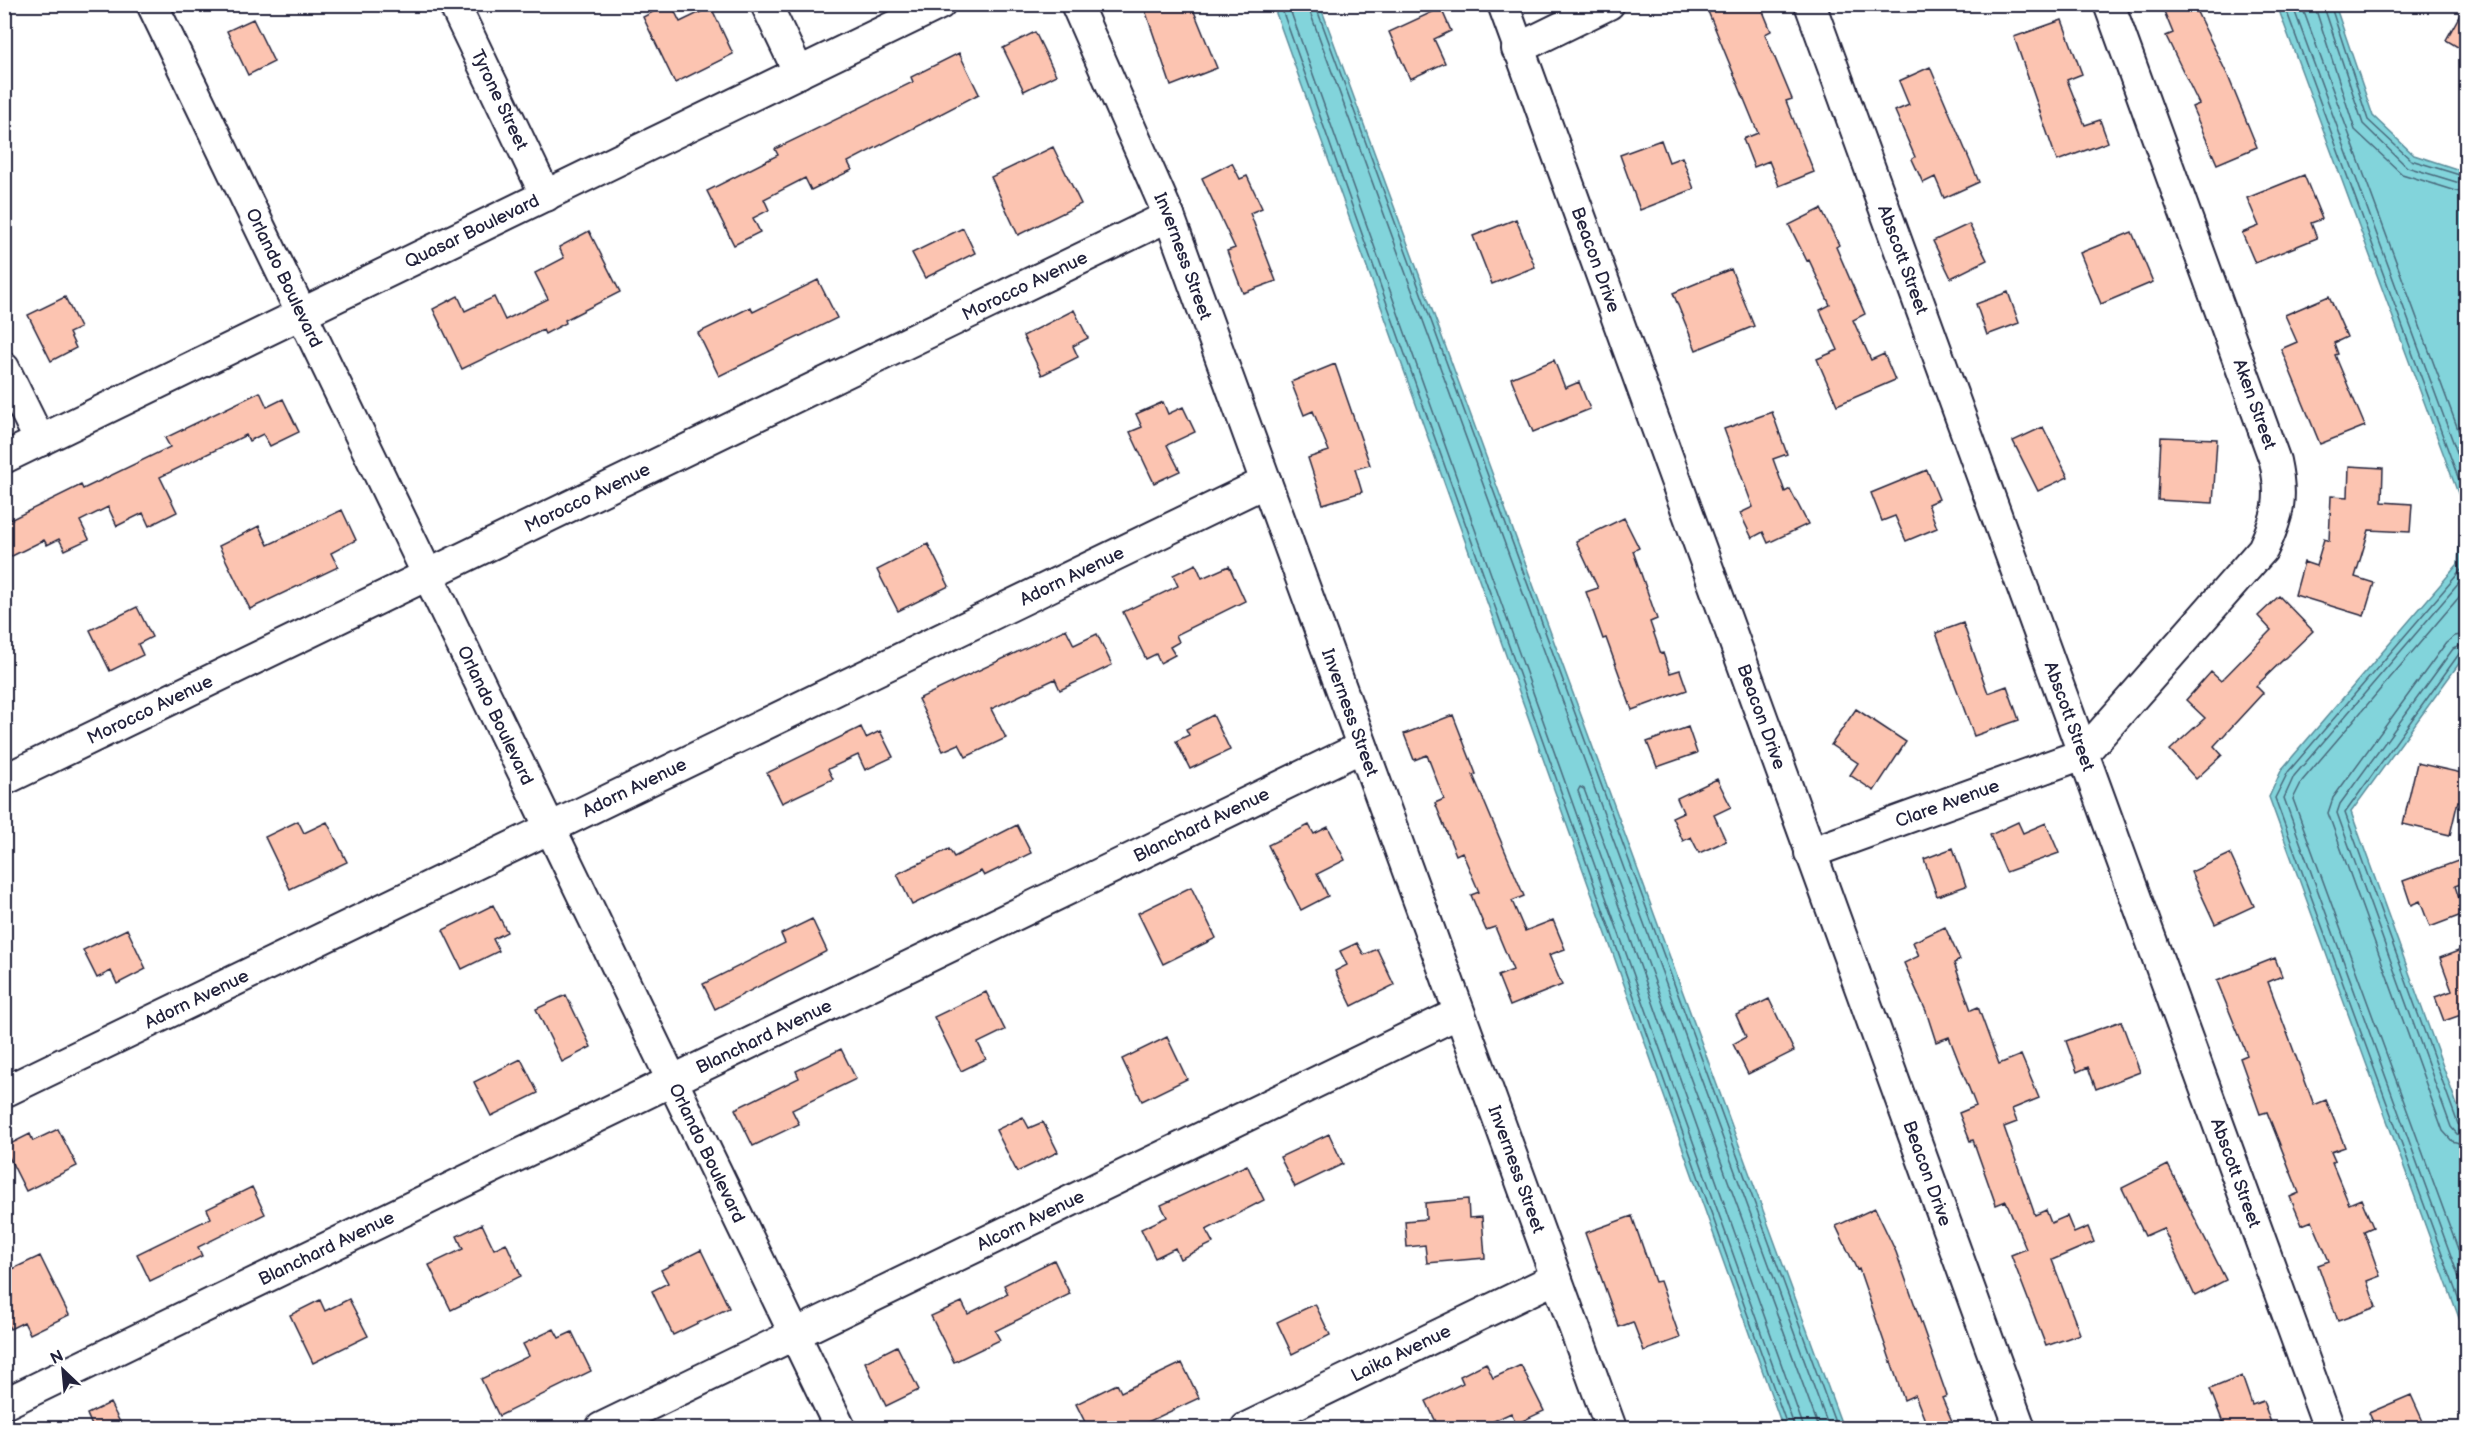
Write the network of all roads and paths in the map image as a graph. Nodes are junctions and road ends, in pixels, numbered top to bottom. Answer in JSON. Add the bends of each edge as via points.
{"nodes":[{"id":1,"x":152,"y":4,"type":"edge"},
{"id":2,"x":454,"y":4,"type":"edge"},
{"id":3,"x":766,"y":4,"type":"edge"},
{"id":4,"x":940,"y":4,"type":"edge"},
{"id":5,"x":1076,"y":4,"type":"edge"},
{"id":6,"x":1503,"y":4,"type":"edge"},
{"id":7,"x":1609,"y":4,"type":"edge"},
{"id":8,"x":1810,"y":4,"type":"edge"},
{"id":9,"x":2109,"y":4,"type":"edge"},
{"id":10,"x":1517,"y":49,"type":"junction"},
{"id":11,"x":799,"y":73,"type":"junction"},
{"id":12,"x":546,"y":196,"type":"junction"},
{"id":13,"x":1169,"y":216,"type":"junction"},
{"id":14,"x":302,"y":314,"type":"junction"},
{"id":15,"x":4,"y":368,"type":"edge"},
{"id":16,"x":40,"y":441,"type":"junction"},
{"id":17,"x":4,"y":458,"type":"edge"},
{"id":18,"x":1266,"y":482,"type":"junction"},
{"id":19,"x":428,"y":576,"type":"junction"},
{"id":20,"x":1362,"y":747,"type":"junction"},
{"id":21,"x":2083,"y":754,"type":"junction"},
{"id":22,"x":4,"y":780,"type":"edge"},
{"id":23,"x":550,"y":829,"type":"junction"},
{"id":24,"x":1810,"y":853,"type":"junction"},
{"id":25,"x":1459,"y":1013,"type":"junction"},
{"id":26,"x":672,"y":1082,"type":"junction"},
{"id":27,"x":4,"y":1092,"type":"edge"},
{"id":28,"x":1556,"y":1278,"type":"junction"},
{"id":29,"x":795,"y":1335,"type":"junction"},
{"id":30,"x":4,"y":1404,"type":"edge"},
{"id":31,"x":601,"y":1428,"type":"edge"},
{"id":32,"x":840,"y":1428,"type":"edge"},
{"id":33,"x":1246,"y":1428,"type":"edge"},
{"id":34,"x":1611,"y":1428,"type":"edge"},
{"id":35,"x":2020,"y":1428,"type":"edge"},
{"id":36,"x":2329,"y":1428,"type":"edge"}],
"edges":[{"from":1,"to":14,"type":"street","name":"Orlando Boulevard"},
{"from":2,"to":12,"type":"street","name":"Tyrone Street"},
{"from":3,"to":11,"type":"street"},
{"from":4,"to":11,"type":"street","name":"Quasar Boulevard"},
{"from":5,"to":13,"type":"street","name":"Inverness Street"},
{"from":6,"to":10,"type":"street","name":"Beacon Drive"},
{"from":7,"to":10,"type":"street"},
{"from":8,"to":21,"type":"street","name":"Abscott Street"},
{"from":9,"to":21,"type":"street","name":"Aken Street","via":[[2275,461],[2281,489],[2277,520],[2263,549]]},
{"from":10,"to":24,"type":"street","name":"Beacon Drive"},
{"from":11,"to":12,"type":"street","name":"Quasar Boulevard"},
{"from":12,"to":14,"type":"street","name":"Quasar Boulevard"},
{"from":13,"to":18,"type":"street","name":"Inverness Street"},
{"from":13,"to":19,"type":"street","name":"Morocco Avenue"},
{"from":14,"to":16,"type":"street","name":"Quasar Boulevard"},
{"from":14,"to":19,"type":"street","name":"Orlando Boulevard"},
{"from":15,"to":16,"type":"street"},
{"from":16,"to":17,"type":"street","name":"Quasar Boulevard"},
{"from":18,"to":20,"type":"street","name":"Inverness Street"},
{"from":18,"to":23,"type":"street","name":"Adorn Avenue"},
{"from":19,"to":22,"type":"street","name":"Morocco Avenue"},
{"from":19,"to":23,"type":"street","name":"Orlando Boulevard"},
{"from":20,"to":25,"type":"street","name":"Inverness Street"},
{"from":20,"to":26,"type":"street","name":"Blanchard Avenue"},
{"from":21,"to":24,"type":"street","name":"Clare Avenue"},
{"from":21,"to":36,"type":"street","name":"Abscott Street"},
{"from":23,"to":26,"type":"street","name":"Orlando Boulevard"},
{"from":23,"to":27,"type":"street","name":"Adorn Avenue"},
{"from":24,"to":35,"type":"street","name":"Beacon Drive"},
{"from":25,"to":28,"type":"street","name":"Inverness Street"},
{"from":25,"to":29,"type":"street","name":"Alcorn Avenue"},
{"from":26,"to":29,"type":"street","name":"Orlando Boulevard"},
{"from":26,"to":30,"type":"street","name":"Blanchard Avenue"},
{"from":28,"to":33,"type":"street","name":"Laika Avenue"},
{"from":28,"to":34,"type":"street","name":"Inverness Street"},
{"from":29,"to":31,"type":"street","name":"Alcorn Avenue"},
{"from":29,"to":32,"type":"street","name":"Orlando Boulevard"}]}
